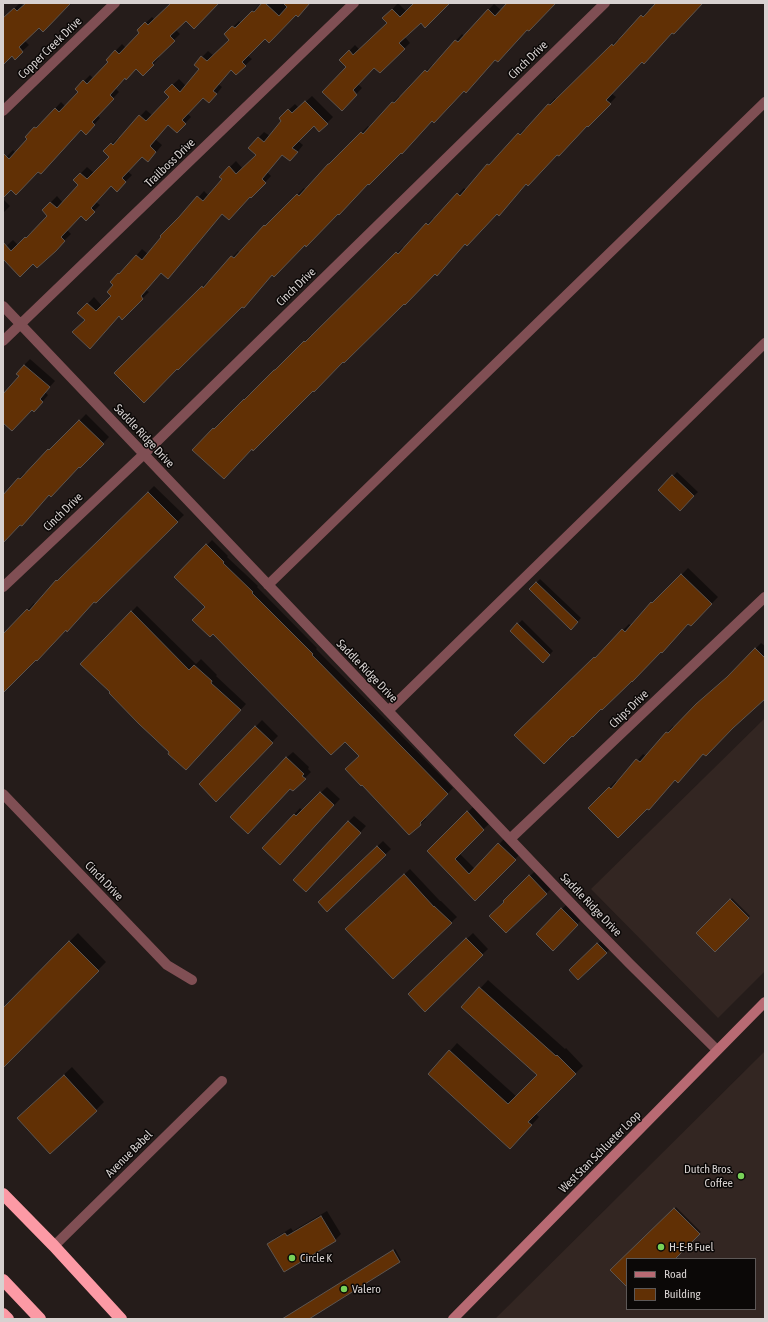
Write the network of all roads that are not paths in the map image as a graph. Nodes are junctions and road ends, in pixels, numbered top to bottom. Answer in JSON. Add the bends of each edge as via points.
{"nodes":[{"id":1,"x":115,"y":3,"type":"edge"},
{"id":2,"x":354,"y":3,"type":"edge"},
{"id":3,"x":606,"y":3,"type":"edge"},
{"id":4,"x":765,"y":102,"type":"edge"},
{"id":5,"x":3,"y":111,"type":"edge"},
{"id":6,"x":3,"y":306,"type":"edge"},
{"id":7,"x":21,"y":324,"type":"junction"},
{"id":8,"x":3,"y":341,"type":"edge"},
{"id":9,"x":765,"y":343,"type":"edge"},
{"id":10,"x":144,"y":454,"type":"junction"},
{"id":11,"x":268,"y":585,"type":"junction"},
{"id":12,"x":3,"y":587,"type":"edge"},
{"id":13,"x":765,"y":597,"type":"edge"},
{"id":14,"x":388,"y":711,"type":"junction"},
{"id":15,"x":3,"y":794,"type":"edge"},
{"id":16,"x":510,"y":839,"type":"junction"},
{"id":17,"x":192,"y":980,"type":"dead end"},
{"id":18,"x":765,"y":1002,"type":"edge"},
{"id":19,"x":717,"y":1050,"type":"junction"},
{"id":20,"x":222,"y":1081,"type":"dead end"},
{"id":21,"x":3,"y":1194,"type":"edge"},
{"id":22,"x":54,"y":1246,"type":"junction"},
{"id":23,"x":3,"y":1280,"type":"edge"},
{"id":24,"x":3,"y":1314,"type":"edge"},
{"id":25,"x":8,"y":1319,"type":"edge"},
{"id":26,"x":40,"y":1319,"type":"edge"},
{"id":27,"x":121,"y":1319,"type":"edge"},
{"id":28,"x":453,"y":1319,"type":"edge"}],
"edges":[{"from":1,"to":5,"type":"street","name":"Copper Creek Drive"},
{"from":2,"to":7,"type":"street","name":"Trailboss Drive"},
{"from":3,"to":10,"type":"street","name":"Cinch Drive"},
{"from":4,"to":11,"type":"street"},
{"from":6,"to":7,"type":"street","name":"Saddle Ridge Drive"},
{"from":7,"to":8,"type":"street","name":"Trailboss Drive"},
{"from":7,"to":10,"type":"street","name":"Saddle Ridge Drive"},
{"from":9,"to":14,"type":"street"},
{"from":10,"to":11,"type":"street","name":"Saddle Ridge Drive"},
{"from":10,"to":12,"type":"street","name":"Cinch Drive"},
{"from":11,"to":14,"type":"street","name":"Saddle Ridge Drive"},
{"from":13,"to":16,"type":"street","name":"Chips Drive"},
{"from":14,"to":16,"type":"street","name":"Saddle Ridge Drive"},
{"from":15,"to":17,"type":"street","name":"Cinch Drive","via":[[167,965]]},
{"from":16,"to":19,"type":"street","name":"Saddle Ridge Drive"},
{"from":18,"to":19,"type":"main road","name":"West Stan Schlueter Loop"},
{"from":19,"to":28,"type":"main road","name":"West Stan Schlueter Loop"},
{"from":20,"to":22,"type":"street","name":"Avenue Babel"},
{"from":21,"to":22,"type":"highway"},
{"from":22,"to":27,"type":"highway"},
{"from":23,"to":26,"type":"highway"},
{"from":24,"to":25,"type":"highway"}]}
